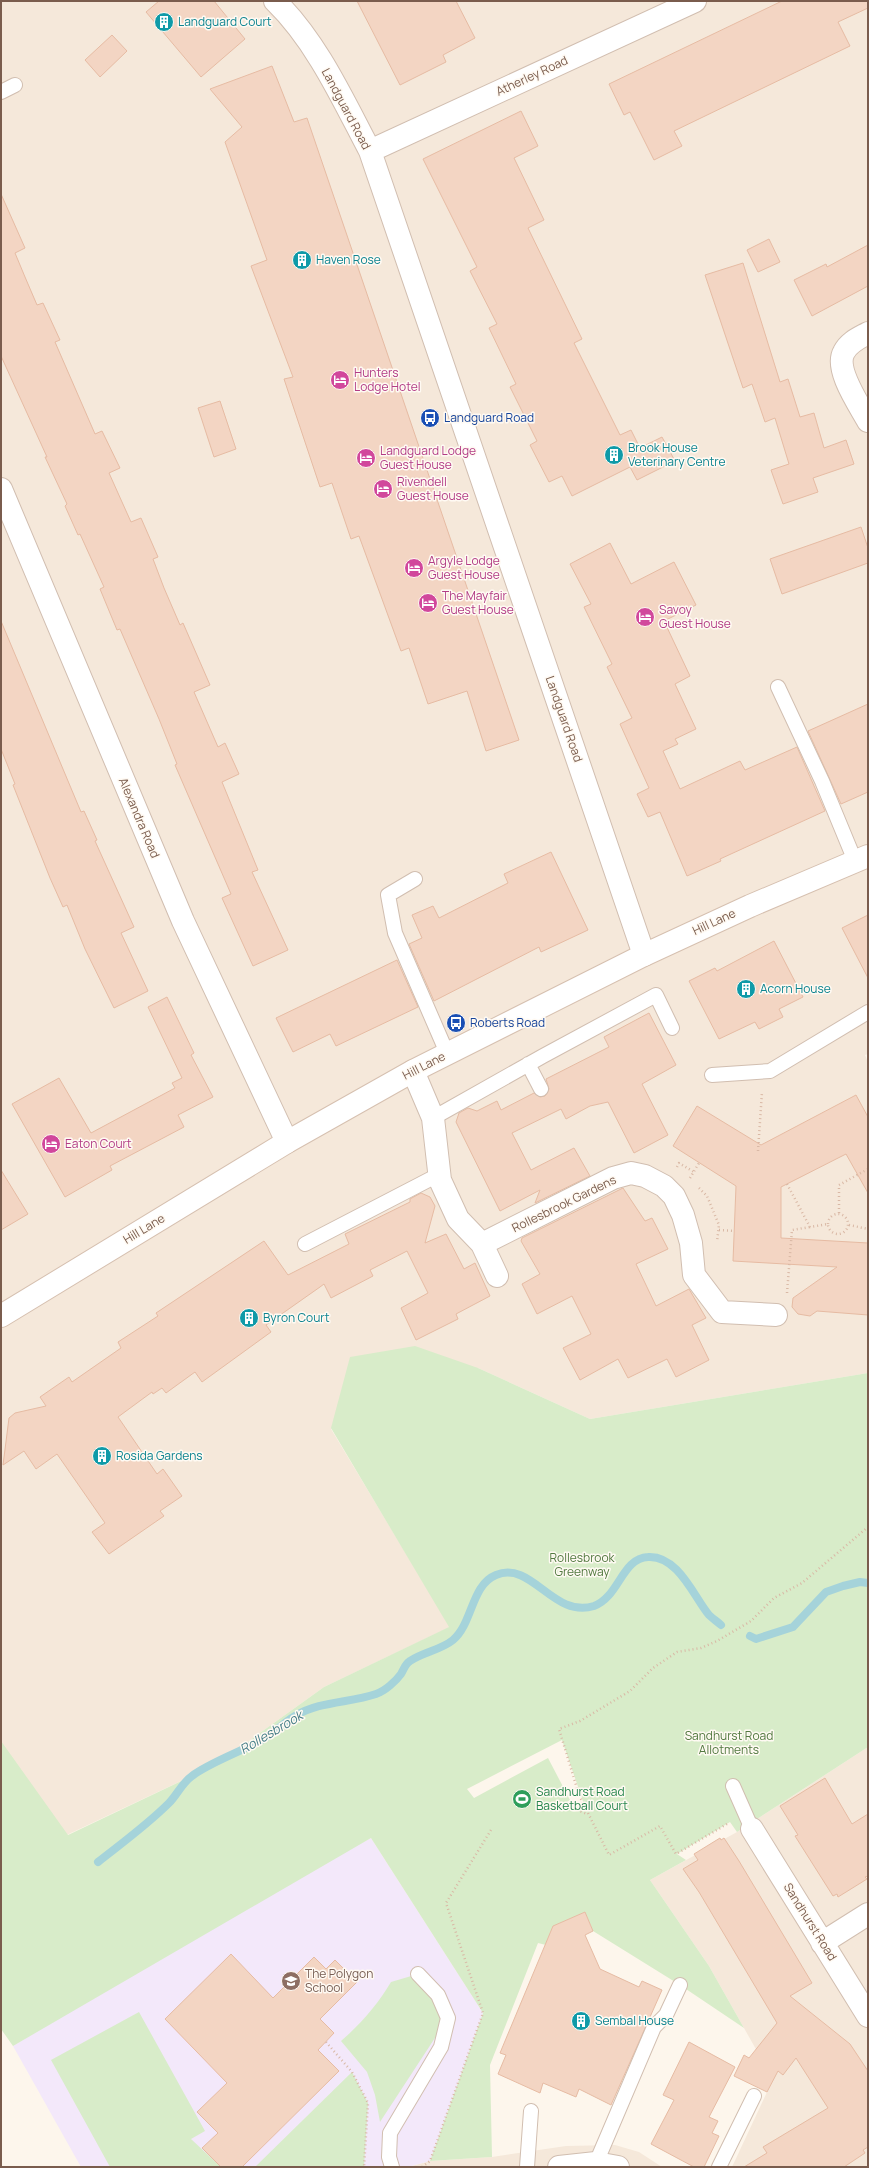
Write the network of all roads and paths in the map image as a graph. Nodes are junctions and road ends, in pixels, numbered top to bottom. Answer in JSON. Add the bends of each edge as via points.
{"nodes":[{"id":1,"x":275,"y":1,"type":"edge"},
{"id":2,"x":695,"y":1,"type":"edge"},
{"id":3,"x":15,"y":85,"type":"dead end"},
{"id":4,"x":1,"y":92,"type":"edge"},
{"id":5,"x":370,"y":151,"type":"junction"},
{"id":6,"x":868,"y":333,"type":"edge"},
{"id":7,"x":868,"y":421,"type":"edge"},
{"id":8,"x":1,"y":489,"type":"edge"},
{"id":9,"x":778,"y":687,"type":"dead end"},
{"id":10,"x":862,"y":859,"type":"edge"},
{"id":11,"x":415,"y":879,"type":"dead end"},
{"id":12,"x":644,"y":955,"type":"junction"},
{"id":13,"x":868,"y":1012,"type":"edge"},
{"id":14,"x":672,"y":1028,"type":"dead end"},
{"id":15,"x":447,"y":1054,"type":"junction"},
{"id":16,"x":528,"y":1064,"type":"junction"},
{"id":17,"x":413,"y":1071,"type":"junction"},
{"id":18,"x":764,"y":1071,"type":"junction"},
{"id":19,"x":712,"y":1075,"type":"dead end"},
{"id":20,"x":541,"y":1089,"type":"dead end"},
{"id":21,"x":433,"y":1118,"type":"junction"},
{"id":22,"x":287,"y":1142,"type":"junction"},
{"id":23,"x":758,"y":1151,"type":"dead end"},
{"id":24,"x":868,"y":1169,"type":"edge"},
{"id":25,"x":440,"y":1174,"type":"junction"},
{"id":26,"x":787,"y":1184,"type":"dead end"},
{"id":27,"x":839,"y":1213,"type":"junction"},
{"id":28,"x":828,"y":1224,"type":"junction"},
{"id":29,"x":849,"y":1225,"type":"junction"},
{"id":30,"x":810,"y":1227,"type":"junction"},
{"id":31,"x":868,"y":1229,"type":"edge"},
{"id":32,"x":718,"y":1230,"type":"dead end"},
{"id":33,"x":734,"y":1231,"type":"dead end"},
{"id":34,"x":305,"y":1244,"type":"dead end"},
{"id":35,"x":482,"y":1244,"type":"junction"},
{"id":36,"x":497,"y":1276,"type":"dead end"},
{"id":37,"x":1,"y":1316,"type":"edge"},
{"id":38,"x":776,"y":1316,"type":"joint"},
{"id":39,"x":868,"y":1527,"type":"edge"},
{"id":40,"x":733,"y":1786,"type":"dead end"},
{"id":41,"x":562,"y":1804,"type":"dead end"},
{"id":42,"x":588,"y":1814,"type":"junction"},
{"id":43,"x":752,"y":1829,"type":"junction"},
{"id":44,"x":868,"y":1914,"type":"edge"},
{"id":45,"x":822,"y":1943,"type":"junction"},
{"id":46,"x":418,"y":1974,"type":"dead end"},
{"id":47,"x":680,"y":1985,"type":"dead end"},
{"id":48,"x":868,"y":2016,"type":"edge"},
{"id":49,"x":326,"y":2042,"type":"dead end"},
{"id":50,"x":754,"y":2096,"type":"dead end"},
{"id":51,"x":531,"y":2111,"type":"dead end"},
{"id":52,"x":596,"y":2163,"type":"junction"},
{"id":53,"x":364,"y":2167,"type":"edge"},
{"id":54,"x":392,"y":2167,"type":"edge"},
{"id":55,"x":527,"y":2167,"type":"edge"},
{"id":56,"x":559,"y":2167,"type":"edge"},
{"id":57,"x":618,"y":2167,"type":"edge"},
{"id":58,"x":719,"y":2167,"type":"edge"}],
"edges":[{"from":1,"to":5,"type":"street","name":"Landguard Road","via":[[291,16],[334,83]]},
{"from":2,"to":5,"type":"street","name":"Atherley Road"},
{"from":3,"to":4,"type":"lane"},
{"from":5,"to":12,"type":"street","name":"Landguard Road"},
{"from":6,"to":7,"type":"street","via":[[854,340],[843,353],[842,368]]},
{"from":8,"to":22,"type":"street","name":"Alexandra Road","via":[[183,921]]},
{"from":9,"to":10,"type":"lane"},
{"from":10,"to":12,"type":"street","name":"Hill Lane","via":[[750,906]]},
{"from":11,"to":15,"type":"lane","via":[[388,895],[395,933]]},
{"from":12,"to":15,"type":"street","name":"Hill Lane"},
{"from":13,"to":18,"type":"lane","via":[[770,1071]]},
{"from":14,"to":16,"type":"lane","via":[[656,995]]},
{"from":15,"to":17,"type":"street","name":"Hill Lane"},
{"from":16,"to":20,"type":"lane"},
{"from":16,"to":21,"type":"lane"},
{"from":17,"to":21,"type":"street"},
{"from":17,"to":22,"type":"street","name":"Hill Lane"},
{"from":18,"to":19,"type":"lane"},
{"from":18,"to":23,"type":"path"},
{"from":21,"to":25,"type":"street"},
{"from":22,"to":37,"type":"street","name":"Hill Lane"},
{"from":24,"to":27,"type":"path","via":[[839,1185]]},
{"from":25,"to":34,"type":"lane"},
{"from":25,"to":35,"type":"street","via":[[440,1180],[458,1219]]},
{"from":26,"to":30,"type":"path"},
{"from":27,"to":28,"type":"path","via":[[832,1215]]},
{"from":27,"to":29,"type":"path","via":[[846,1216]]},
{"from":28,"to":29,"type":"path","via":[[830,1230],[836,1234],[845,1231]]},
{"from":28,"to":30,"type":"path"},
{"from":29,"to":31,"type":"path"},
{"from":30,"to":38,"type":"path","via":[[792,1230],[786,1322]]},
{"from":32,"to":33,"type":"path"},
{"from":35,"to":36,"type":"street"},
{"from":35,"to":38,"type":"street","name":"Rollesbrook Gardens","via":[[613,1178],[631,1173],[645,1176],[664,1186],[674,1196],[683,1215],[691,1243],[694,1275],[722,1312]]},
{"from":39,"to":42,"type":"path","via":[[802,1583],[774,1598],[751,1621],[701,1648],[677,1652],[653,1668],[630,1691],[580,1721],[559,1729],[579,1795]]},
{"from":40,"to":43,"type":"lane"},
{"from":41,"to":42,"type":"path"},
{"from":42,"to":43,"type":"path","via":[[609,1855],[660,1826],[676,1854],[731,1822],[739,1835]]},
{"from":43,"to":45,"type":"street","name":"Sandhurst Road"},
{"from":44,"to":45,"type":"street"},
{"from":45,"to":48,"type":"street","name":"Sandhurst Road"},
{"from":46,"to":54,"type":"lane","via":[[438,1995],[448,2018],[441,2047],[390,2133],[389,2157]]},
{"from":47,"to":52,"type":"lane","via":[[666,2015],[654,2027]]},
{"from":49,"to":53,"type":"path","via":[[352,2072],[368,2103]]},
{"from":50,"to":58,"type":"lane"},
{"from":51,"to":55,"type":"lane"},
{"from":52,"to":56,"type":"street"},
{"from":52,"to":57,"type":"street"}]}
